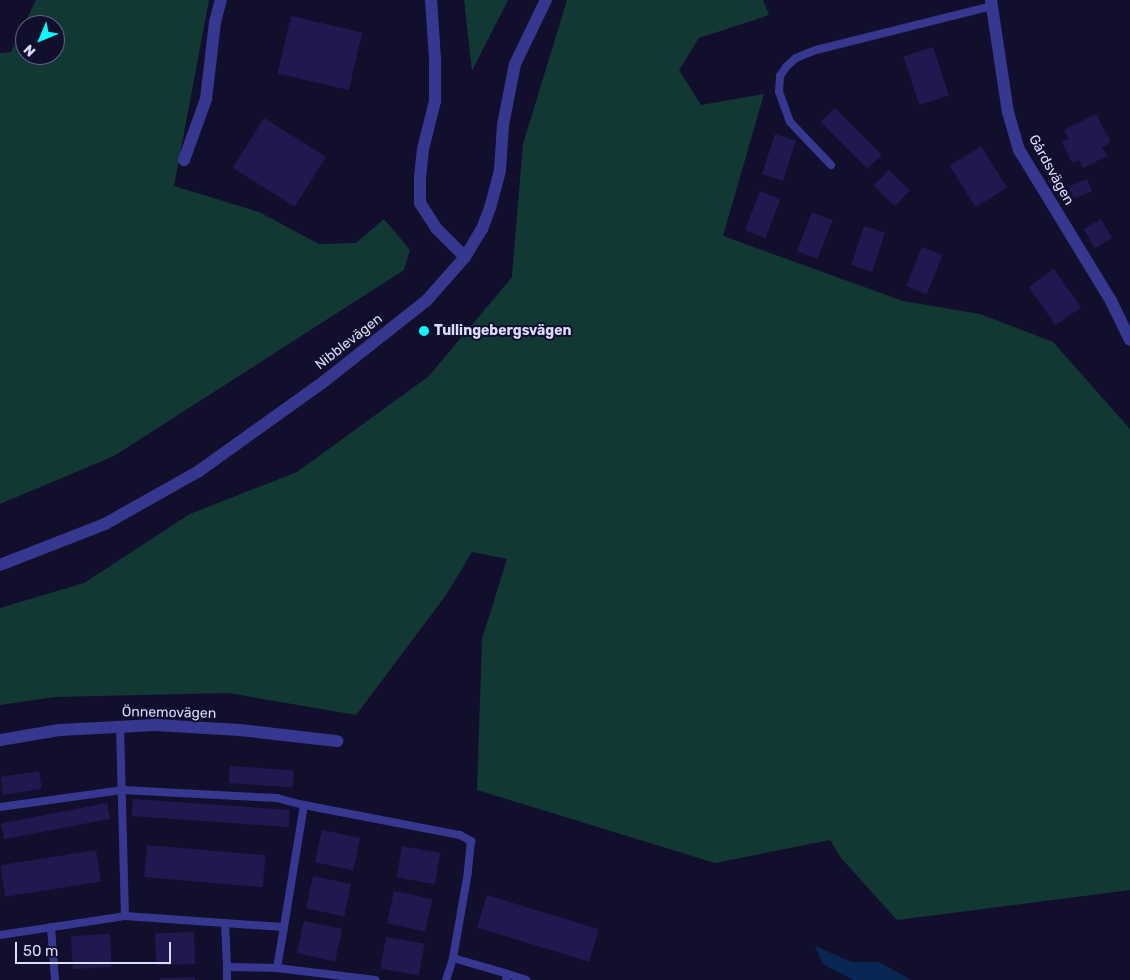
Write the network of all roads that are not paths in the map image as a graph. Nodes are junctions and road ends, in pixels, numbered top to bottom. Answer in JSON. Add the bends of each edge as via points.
{"nodes":[{"id":1,"x":220,"y":0,"type":"edge"},
{"id":2,"x":431,"y":0,"type":"edge"},
{"id":3,"x":546,"y":0,"type":"edge"},
{"id":4,"x":991,"y":3,"type":"edge"},
{"id":5,"x":184,"y":160,"type":"dead end"},
{"id":6,"x":832,"y":165,"type":"dead end"},
{"id":7,"x":465,"y":257,"type":"junction"},
{"id":8,"x":1130,"y":340,"type":"edge"},
{"id":9,"x":0,"y":565,"type":"edge"},
{"id":10,"x":120,"y":726,"type":"junction"},
{"id":11,"x":0,"y":740,"type":"edge"},
{"id":12,"x":337,"y":741,"type":"dead end"},
{"id":13,"x":122,"y":790,"type":"junction"},
{"id":14,"x":304,"y":804,"type":"junction"},
{"id":15,"x":0,"y":807,"type":"edge"},
{"id":16,"x":125,"y":916,"type":"junction"},
{"id":17,"x":226,"y":923,"type":"junction"},
{"id":18,"x":51,"y":927,"type":"junction"},
{"id":19,"x":284,"y":927,"type":"junction"},
{"id":20,"x":0,"y":935,"type":"edge"},
{"id":21,"x":453,"y":958,"type":"junction"},
{"id":22,"x":227,"y":967,"type":"junction"},
{"id":23,"x":277,"y":968,"type":"junction"},
{"id":24,"x":507,"y":977,"type":"edge"},
{"id":25,"x":54,"y":980,"type":"edge"},
{"id":26,"x":227,"y":980,"type":"edge"},
{"id":27,"x":375,"y":980,"type":"edge"},
{"id":28,"x":446,"y":980,"type":"edge"},
{"id":29,"x":526,"y":980,"type":"edge"}],
"edges":[{"from":1,"to":5,"type":"street","via":[[206,99]]},
{"from":2,"to":7,"type":"street","via":[[435,101],[423,149],[420,203],[436,228]]},
{"from":3,"to":7,"type":"street","name":"Nibblevägen","via":[[515,64],[503,125],[500,170],[482,229]]},
{"from":4,"to":6,"type":"lane","via":[[816,50],[796,58],[786,67],[780,76],[779,92],[790,122]]},
{"from":4,"to":8,"type":"street","name":"Gårdsvägen","via":[[1008,112],[1019,150],[1111,302]]},
{"from":7,"to":9,"type":"street","name":"Nibblevägen","via":[[427,300],[309,392],[199,471],[105,524]]},
{"from":10,"to":11,"type":"street","name":"Önnemovägen","via":[[59,730]]},
{"from":10,"to":12,"type":"street","name":"Önnemovägen","via":[[240,730]]},
{"from":10,"to":13,"type":"lane"},
{"from":13,"to":14,"type":"lane","via":[[277,798]]},
{"from":13,"to":15,"type":"lane"},
{"from":13,"to":16,"type":"lane"},
{"from":14,"to":19,"type":"lane"},
{"from":14,"to":21,"type":"lane","via":[[460,835],[471,840]]},
{"from":16,"to":17,"type":"lane"},
{"from":16,"to":18,"type":"lane"},
{"from":17,"to":19,"type":"lane"},
{"from":17,"to":22,"type":"lane"},
{"from":18,"to":20,"type":"lane"},
{"from":18,"to":25,"type":"lane"},
{"from":19,"to":23,"type":"lane"},
{"from":21,"to":24,"type":"lane"},
{"from":21,"to":28,"type":"lane"},
{"from":22,"to":23,"type":"lane"},
{"from":22,"to":26,"type":"lane"},
{"from":23,"to":27,"type":"lane"},
{"from":24,"to":29,"type":"lane"}]}
